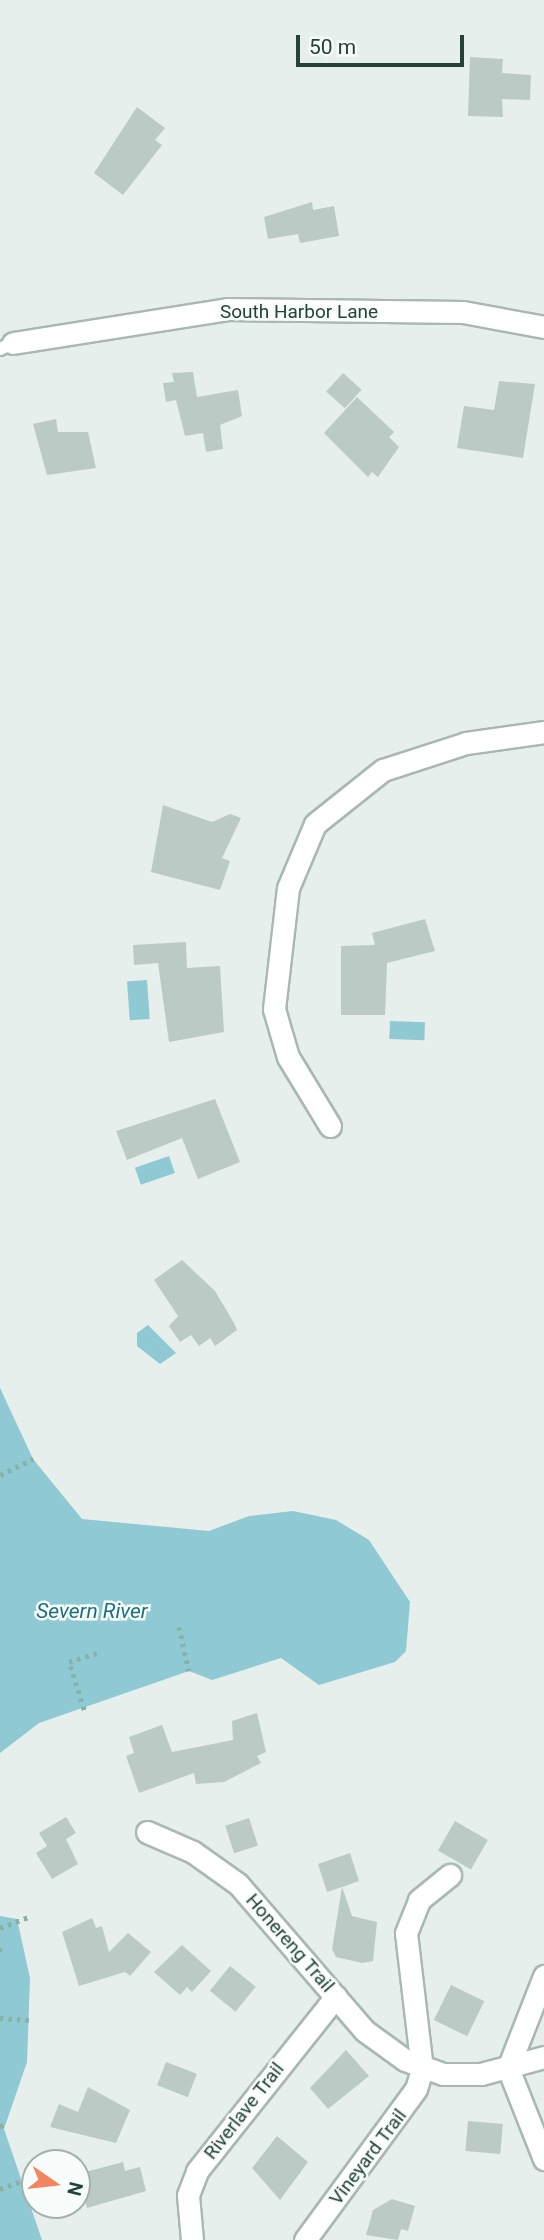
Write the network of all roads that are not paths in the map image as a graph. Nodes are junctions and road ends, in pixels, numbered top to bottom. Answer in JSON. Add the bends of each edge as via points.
{"nodes":[{"id":1,"x":544,"y":327,"type":"edge"},
{"id":2,"x":7,"y":346,"type":"edge"},
{"id":3,"x":544,"y":732,"type":"edge"},
{"id":4,"x":330,"y":1126,"type":"dead end"},
{"id":5,"x":147,"y":1832,"type":"dead end"},
{"id":6,"x":450,"y":1875,"type":"dead end"},
{"id":7,"x":544,"y":1976,"type":"edge"},
{"id":8,"x":335,"y":1996,"type":"junction"},
{"id":9,"x":544,"y":2057,"type":"edge"},
{"id":10,"x":508,"y":2068,"type":"junction"},
{"id":11,"x":422,"y":2069,"type":"junction"},
{"id":12,"x":544,"y":2159,"type":"edge"},
{"id":13,"x":192,"y":2240,"type":"edge"},
{"id":14,"x":305,"y":2240,"type":"edge"}],
"edges":[{"from":1,"to":2,"type":"street","name":"South Harbor Lane","via":[[460,312],[227,309]]},
{"from":3,"to":4,"type":"street","via":[[466,743],[383,770],[315,824],[288,888],[274,1009],[288,1057]]},
{"from":5,"to":8,"type":"street","name":"Honereng Trail","via":[[193,1852],[238,1884]]},
{"from":6,"to":11,"type":"street","via":[[419,1900],[406,1933]]},
{"from":7,"to":10,"type":"street"},
{"from":8,"to":11,"type":"street","name":"Honereng Trail","via":[[377,2041]]},
{"from":8,"to":13,"type":"street","name":"Riverlave Trail","via":[[197,2171],[188,2195]]},
{"from":9,"to":10,"type":"street"},
{"from":10,"to":11,"type":"street","via":[[455,2075]]},
{"from":10,"to":12,"type":"street"},
{"from":11,"to":14,"type":"street","name":"Vineyard Trail","via":[[406,2109]]}]}
